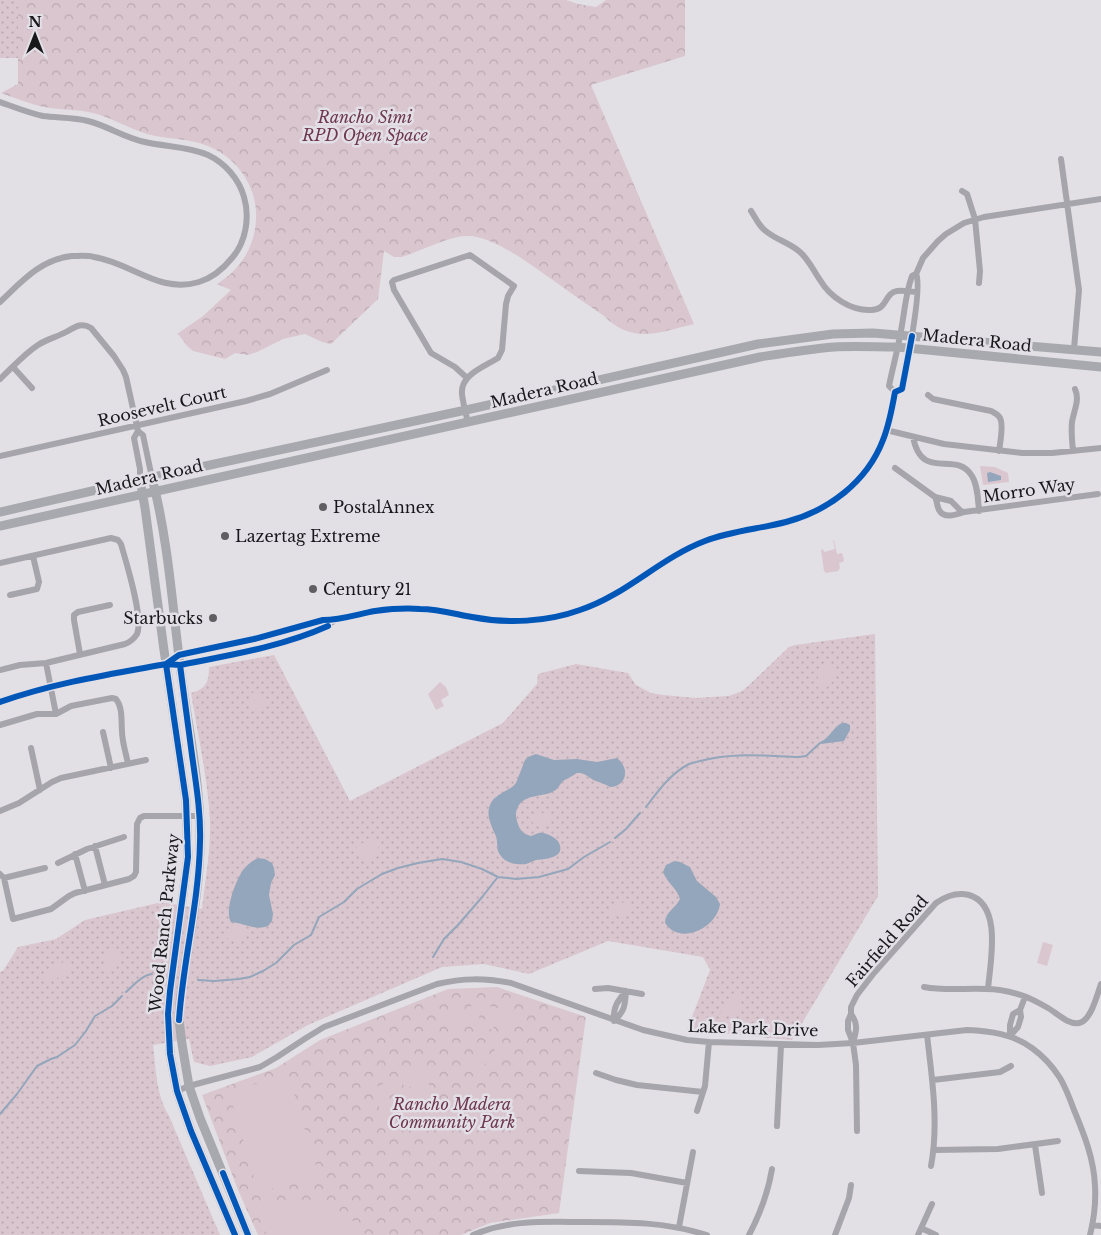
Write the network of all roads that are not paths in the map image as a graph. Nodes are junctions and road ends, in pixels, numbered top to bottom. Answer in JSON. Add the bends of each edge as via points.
{"nodes":[{"id":1,"x":0,"y":102,"type":"edge"},
{"id":2,"x":1061,"y":160,"type":"dead end"},
{"id":3,"x":962,"y":190,"type":"dead end"},
{"id":4,"x":1101,"y":199,"type":"edge"},
{"id":5,"x":1068,"y":204,"type":"junction"},
{"id":6,"x":751,"y":210,"type":"dead end"},
{"id":7,"x":975,"y":219,"type":"junction"},
{"id":8,"x":916,"y":274,"type":"junction"},
{"id":9,"x":979,"y":283,"type":"dead end"},
{"id":10,"x":907,"y":291,"type":"junction"},
{"id":11,"x":917,"y":292,"type":"junction"},
{"id":12,"x":0,"y":302,"type":"edge"},
{"id":13,"x":900,"y":335,"type":"junction"},
{"id":14,"x":912,"y":336,"type":"junction"},
{"id":15,"x":897,"y":347,"type":"junction"},
{"id":16,"x":909,"y":349,"type":"junction"},
{"id":17,"x":1074,"y":349,"type":"junction"},
{"id":18,"x":1101,"y":352,"type":"edge"},
{"id":19,"x":12,"y":367,"type":"junction"},
{"id":20,"x":1101,"y":367,"type":"edge"},
{"id":21,"x":327,"y":370,"type":"dead end"},
{"id":22,"x":467,"y":378,"type":"junction"},
{"id":23,"x":0,"y":379,"type":"edge"},
{"id":24,"x":32,"y":388,"type":"dead end"},
{"id":25,"x":1076,"y":389,"type":"dead end"},
{"id":26,"x":895,"y":392,"type":"junction"},
{"id":27,"x":928,"y":395,"type":"dead end"},
{"id":28,"x":466,"y":410,"type":"junction"},
{"id":29,"x":468,"y":422,"type":"junction"},
{"id":30,"x":137,"y":428,"type":"junction"},
{"id":31,"x":886,"y":430,"type":"junction"},
{"id":32,"x":913,"y":437,"type":"junction"},
{"id":33,"x":1101,"y":448,"type":"edge"},
{"id":34,"x":999,"y":451,"type":"junction"},
{"id":35,"x":1073,"y":451,"type":"junction"},
{"id":36,"x":0,"y":456,"type":"edge"},
{"id":37,"x":895,"y":468,"type":"dead end"},
{"id":38,"x":152,"y":478,"type":"junction"},
{"id":39,"x":140,"y":480,"type":"junction"},
{"id":40,"x":156,"y":491,"type":"junction"},
{"id":41,"x":142,"y":494,"type":"junction"},
{"id":42,"x":1098,"y":494,"type":"dead end"},
{"id":43,"x":935,"y":497,"type":"junction"},
{"id":44,"x":979,"y":511,"type":"junction"},
{"id":45,"x":0,"y":512,"type":"edge"},
{"id":46,"x":964,"y":512,"type":"junction"},
{"id":47,"x":0,"y":526,"type":"edge"},
{"id":48,"x":33,"y":556,"type":"junction"},
{"id":49,"x":0,"y":563,"type":"edge"},
{"id":50,"x":10,"y":595,"type":"dead end"},
{"id":51,"x":110,"y":605,"type":"dead end"},
{"id":52,"x":335,"y":620,"type":"junction"},
{"id":53,"x":80,"y":654,"type":"junction"},
{"id":54,"x":179,"y":660,"type":"junction"},
{"id":55,"x":46,"y":662,"type":"junction"},
{"id":56,"x":166,"y":664,"type":"junction"},
{"id":57,"x":0,"y":670,"type":"edge"},
{"id":58,"x":51,"y":688,"type":"junction"},
{"id":59,"x":0,"y":702,"type":"edge"},
{"id":60,"x":56,"y":714,"type":"junction"},
{"id":61,"x":0,"y":725,"type":"edge"},
{"id":62,"x":103,"y":732,"type":"dead end"},
{"id":63,"x":31,"y":748,"type":"dead end"},
{"id":64,"x":146,"y":760,"type":"dead end"},
{"id":65,"x":128,"y":764,"type":"junction"},
{"id":66,"x":111,"y":768,"type":"junction"},
{"id":67,"x":40,"y":790,"type":"junction"},
{"id":68,"x":0,"y":811,"type":"edge"},
{"id":69,"x":187,"y":816,"type":"junction"},
{"id":70,"x":199,"y":816,"type":"junction"},
{"id":71,"x":124,"y":837,"type":"dead end"},
{"id":72,"x":95,"y":846,"type":"junction"},
{"id":73,"x":75,"y":854,"type":"junction"},
{"id":74,"x":58,"y":863,"type":"dead end"},
{"id":75,"x":45,"y":868,"type":"dead end"},
{"id":76,"x":2,"y":876,"type":"edge"},
{"id":77,"x":105,"y":886,"type":"junction"},
{"id":78,"x":85,"y":891,"type":"junction"},
{"id":79,"x":1101,"y":984,"type":"edge"},
{"id":80,"x":924,"y":987,"type":"dead end"},
{"id":81,"x":988,"y":988,"type":"junction"},
{"id":82,"x":595,"y":989,"type":"dead end"},
{"id":83,"x":626,"y":991,"type":"junction"},
{"id":84,"x":642,"y":994,"type":"dead end"},
{"id":85,"x":1025,"y":997,"type":"junction"},
{"id":86,"x":614,"y":1021,"type":"junction"},
{"id":87,"x":928,"y":1035,"type":"junction"},
{"id":88,"x":1010,"y":1036,"type":"junction"},
{"id":89,"x":709,"y":1042,"type":"junction"},
{"id":90,"x":853,"y":1043,"type":"junction"},
{"id":91,"x":781,"y":1045,"type":"junction"},
{"id":92,"x":1011,"y":1066,"type":"dead end"},
{"id":93,"x":596,"y":1073,"type":"dead end"},
{"id":94,"x":933,"y":1080,"type":"junction"},
{"id":95,"x":189,"y":1086,"type":"junction"},
{"id":96,"x":177,"y":1091,"type":"junction"},
{"id":97,"x":703,"y":1092,"type":"junction"},
{"id":98,"x":697,"y":1111,"type":"dead end"},
{"id":99,"x":777,"y":1126,"type":"dead end"},
{"id":100,"x":857,"y":1131,"type":"dead end"},
{"id":101,"x":1058,"y":1141,"type":"dead end"},
{"id":102,"x":1035,"y":1145,"type":"junction"},
{"id":103,"x":934,"y":1150,"type":"junction"},
{"id":104,"x":693,"y":1152,"type":"dead end"},
{"id":105,"x":931,"y":1166,"type":"dead end"},
{"id":106,"x":772,"y":1169,"type":"dead end"},
{"id":107,"x":579,"y":1171,"type":"dead end"},
{"id":108,"x":687,"y":1183,"type":"junction"},
{"id":109,"x":852,"y":1184,"type":"dead end"},
{"id":110,"x":1042,"y":1193,"type":"dead end"},
{"id":111,"x":932,"y":1204,"type":"dead end"},
{"id":112,"x":1092,"y":1225,"type":"junction"},
{"id":113,"x":1101,"y":1226,"type":"edge"},
{"id":114,"x":679,"y":1227,"type":"junction"},
{"id":115,"x":921,"y":1228,"type":"junction"},
{"id":116,"x":235,"y":1235,"type":"edge"},
{"id":117,"x":248,"y":1235,"type":"edge"},
{"id":118,"x":473,"y":1235,"type":"edge"},
{"id":119,"x":707,"y":1235,"type":"edge"},
{"id":120,"x":749,"y":1235,"type":"edge"},
{"id":121,"x":834,"y":1235,"type":"edge"},
{"id":122,"x":918,"y":1235,"type":"edge"},
{"id":123,"x":936,"y":1235,"type":"edge"},
{"id":124,"x":1090,"y":1235,"type":"edge"}],
"edges":[{"from":1,"to":12,"type":"street","via":[[42,115],[90,121],[142,142],[190,149],[210,156],[228,168],[237,181],[244,196],[247,218],[246,230],[235,255],[220,271],[202,281],[165,284],[94,256],[70,256],[32,271]]},
{"from":2,"to":5,"type":"street"},
{"from":3,"to":7,"type":"street","via":[[967,194]]},
{"from":4,"to":5,"type":"street"},
{"from":5,"to":7,"type":"street"},
{"from":5,"to":17,"type":"street","via":[[1079,290]]},
{"from":6,"to":10,"type":"street","via":[[768,234],[790,244],[804,256],[826,289],[842,302],[860,309],[875,310],[881,308],[892,293]]},
{"from":7,"to":8,"type":"street","via":[[954,228],[942,238],[923,258]]},
{"from":7,"to":9,"type":"street"},
{"from":8,"to":10,"type":"street","via":[[912,276]]},
{"from":8,"to":11,"type":"street"},
{"from":10,"to":11,"type":"street"},
{"from":10,"to":13,"type":"street"},
{"from":11,"to":14,"type":"street"},
{"from":13,"to":14,"type":"main road","name":"Madera Road"},
{"from":13,"to":15,"type":"street"},
{"from":13,"to":28,"type":"main road","name":"Madera Road","via":[[833,334],[758,344]]},
{"from":14,"to":16,"type":"street"},
{"from":14,"to":17,"type":"main road","name":"Madera Road"},
{"from":15,"to":16,"type":"main road","name":"Madera Road"},
{"from":15,"to":26,"type":"street","via":[[889,386]]},
{"from":15,"to":29,"type":"main road","name":"Madera Road","via":[[834,347],[760,357]]},
{"from":16,"to":20,"type":"main road","name":"Madera Road"},
{"from":16,"to":26,"type":"street","via":[[902,389]]},
{"from":17,"to":18,"type":"main road","name":"Madera Road"},
{"from":19,"to":23,"type":"street"},
{"from":19,"to":24,"type":"street"},
{"from":19,"to":30,"type":"street","name":"Wood Ranch Parkway","via":[[43,342],[74,327],[83,325],[91,328],[123,370]]},
{"from":21,"to":30,"type":"street","name":"Roosevelt Court","via":[[258,398]]},
{"from":22,"to":22,"type":"street","via":[[431,353],[392,282],[470,255],[514,286],[506,304],[500,355]]},
{"from":22,"to":28,"type":"street","via":[[462,388]]},
{"from":25,"to":35,"type":"street"},
{"from":26,"to":31,"type":"street"},
{"from":27,"to":34,"type":"street","via":[[933,400],[997,414],[1002,424]]},
{"from":28,"to":29,"type":"street"},
{"from":28,"to":38,"type":"main road","name":"Madera Road"},
{"from":29,"to":40,"type":"main road","name":"Madera Road"},
{"from":30,"to":36,"type":"street","name":"Roosevelt Court"},
{"from":30,"to":38,"type":"street","name":"Wood Ranch Parkway","via":[[143,435]]},
{"from":30,"to":39,"type":"street","name":"Wood Ranch Parkway","via":[[134,438]]},
{"from":31,"to":32,"type":"street"},
{"from":31,"to":52,"type":"street","via":[[868,468],[829,504],[801,518],[698,544],[667,560],[615,595],[581,610],[546,618],[508,621],[442,611],[394,609]]},
{"from":32,"to":34,"type":"street"},
{"from":32,"to":44,"type":"street","via":[[917,452],[924,459],[934,464],[956,465],[969,473]]},
{"from":33,"to":35,"type":"street"},
{"from":34,"to":35,"type":"street","via":[[1037,454]]},
{"from":37,"to":43,"type":"street","name":"Morro Way"},
{"from":38,"to":39,"type":"main road","name":"Madera Road"},
{"from":38,"to":40,"type":"main road","name":"Wood Ranch Parkway"},
{"from":39,"to":41,"type":"main road","name":"Wood Ranch Parkway"},
{"from":39,"to":45,"type":"main road","name":"Madera Road"},
{"from":40,"to":41,"type":"main road","name":"Madera Road"},
{"from":40,"to":54,"type":"main road","name":"Wood Ranch Parkway","via":[[171,580]]},
{"from":41,"to":47,"type":"main road","name":"Madera Road"},
{"from":41,"to":56,"type":"main road","name":"Wood Ranch Parkway"},
{"from":42,"to":44,"type":"street","name":"Morro Way"},
{"from":43,"to":46,"type":"street","name":"Morro Way","via":[[951,501]]},
{"from":43,"to":46,"type":"street","name":"Morro Way","via":[[944,515]]},
{"from":44,"to":46,"type":"street","name":"Morro Way"},
{"from":48,"to":49,"type":"street"},
{"from":48,"to":50,"type":"street","via":[[39,586]]},
{"from":48,"to":53,"type":"street","via":[[111,538],[121,544],[137,606],[137,634],[125,644]]},
{"from":51,"to":53,"type":"street","via":[[74,615]]},
{"from":52,"to":54,"type":"street","via":[[323,620]]},
{"from":52,"to":54,"type":"street","via":[[307,635],[281,643]]},
{"from":53,"to":55,"type":"street"},
{"from":54,"to":56,"type":"street"},
{"from":54,"to":70,"type":"main road","name":"Wood Ranch Parkway"},
{"from":55,"to":57,"type":"street"},
{"from":55,"to":58,"type":"street"},
{"from":56,"to":58,"type":"street"},
{"from":56,"to":69,"type":"main road","name":"Wood Ranch Parkway"},
{"from":58,"to":59,"type":"street"},
{"from":58,"to":60,"type":"street"},
{"from":60,"to":61,"type":"street","via":[[37,714]]},
{"from":60,"to":65,"type":"street","via":[[71,706],[116,699]]},
{"from":62,"to":66,"type":"street"},
{"from":63,"to":67,"type":"street"},
{"from":64,"to":65,"type":"street"},
{"from":65,"to":66,"type":"street"},
{"from":66,"to":67,"type":"street","via":[[61,778]]},
{"from":67,"to":68,"type":"street"},
{"from":69,"to":70,"type":"street"},
{"from":69,"to":77,"type":"street","via":[[140,818],[136,824],[134,876]]},
{"from":69,"to":96,"type":"main road","name":"Wood Ranch Parkway","via":[[188,857],[168,1014],[170,1054]]},
{"from":70,"to":95,"type":"main road","name":"Wood Ranch Parkway","via":[[199,870],[179,1020]]},
{"from":71,"to":72,"type":"street"},
{"from":72,"to":73,"type":"street"},
{"from":72,"to":77,"type":"street"},
{"from":73,"to":74,"type":"street"},
{"from":73,"to":78,"type":"street"},
{"from":75,"to":76,"type":"street"},
{"from":76,"to":78,"type":"street","via":[[13,919],[52,909],[70,896]]},
{"from":77,"to":78,"type":"street"},
{"from":79,"to":85,"type":"street","via":[[1089,1015],[1080,1023],[1069,1022]]},
{"from":80,"to":81,"type":"street","via":[[939,990]]},
{"from":81,"to":85,"type":"street"},
{"from":81,"to":90,"type":"street","name":"Fairfield Road","via":[[992,938],[988,913],[973,897],[949,895],[936,903],[857,995],[851,1014],[857,1029]]},
{"from":82,"to":83,"type":"street"},
{"from":83,"to":84,"type":"street"},
{"from":83,"to":86,"type":"street","via":[[624,1008]]},
{"from":85,"to":88,"type":"street","via":[[1020,1010],[1013,1014]]},
{"from":86,"to":89,"type":"street","name":"Lake Park Drive","via":[[665,1036]]},
{"from":86,"to":95,"type":"street","name":"Lake Park Drive","via":[[511,983],[454,980],[324,1027],[260,1066]]},
{"from":87,"to":88,"type":"street","name":"Lake Park Drive","via":[[967,1030]]},
{"from":87,"to":90,"type":"street","name":"Lake Park Drive"},
{"from":87,"to":94,"type":"street"},
{"from":88,"to":112,"type":"street","name":"Lake Park Drive","via":[[1031,1047],[1062,1080],[1088,1146],[1092,1165],[1095,1185]]},
{"from":89,"to":91,"type":"street","name":"Lake Park Drive"},
{"from":89,"to":97,"type":"street"},
{"from":90,"to":91,"type":"street","name":"Lake Park Drive"},
{"from":90,"to":100,"type":"street","name":"Fairfield Road"},
{"from":91,"to":99,"type":"street"},
{"from":92,"to":94,"type":"street","via":[[1000,1072]]},
{"from":93,"to":97,"type":"street","via":[[637,1085]]},
{"from":94,"to":103,"type":"street"},
{"from":95,"to":96,"type":"street","name":"Lake Park Drive"},
{"from":95,"to":117,"type":"main road","name":"Wood Ranch Parkway"},
{"from":96,"to":116,"type":"main road","name":"Wood Ranch Parkway"},
{"from":97,"to":98,"type":"street"},
{"from":101,"to":102,"type":"street"},
{"from":102,"to":103,"type":"street"},
{"from":102,"to":110,"type":"street"},
{"from":103,"to":105,"type":"street"},
{"from":104,"to":108,"type":"street"},
{"from":106,"to":120,"type":"street","via":[[764,1202]]},
{"from":107,"to":108,"type":"street","via":[[631,1173]]},
{"from":108,"to":114,"type":"street"},
{"from":109,"to":121,"type":"street"},
{"from":111,"to":115,"type":"street"},
{"from":112,"to":113,"type":"street"},
{"from":112,"to":124,"type":"street","name":"Lake Park Drive"},
{"from":114,"to":118,"type":"street","via":[[637,1222],[531,1222],[505,1225]]},
{"from":114,"to":119,"type":"street"},
{"from":115,"to":122,"type":"street"},
{"from":115,"to":123,"type":"street"}]}
